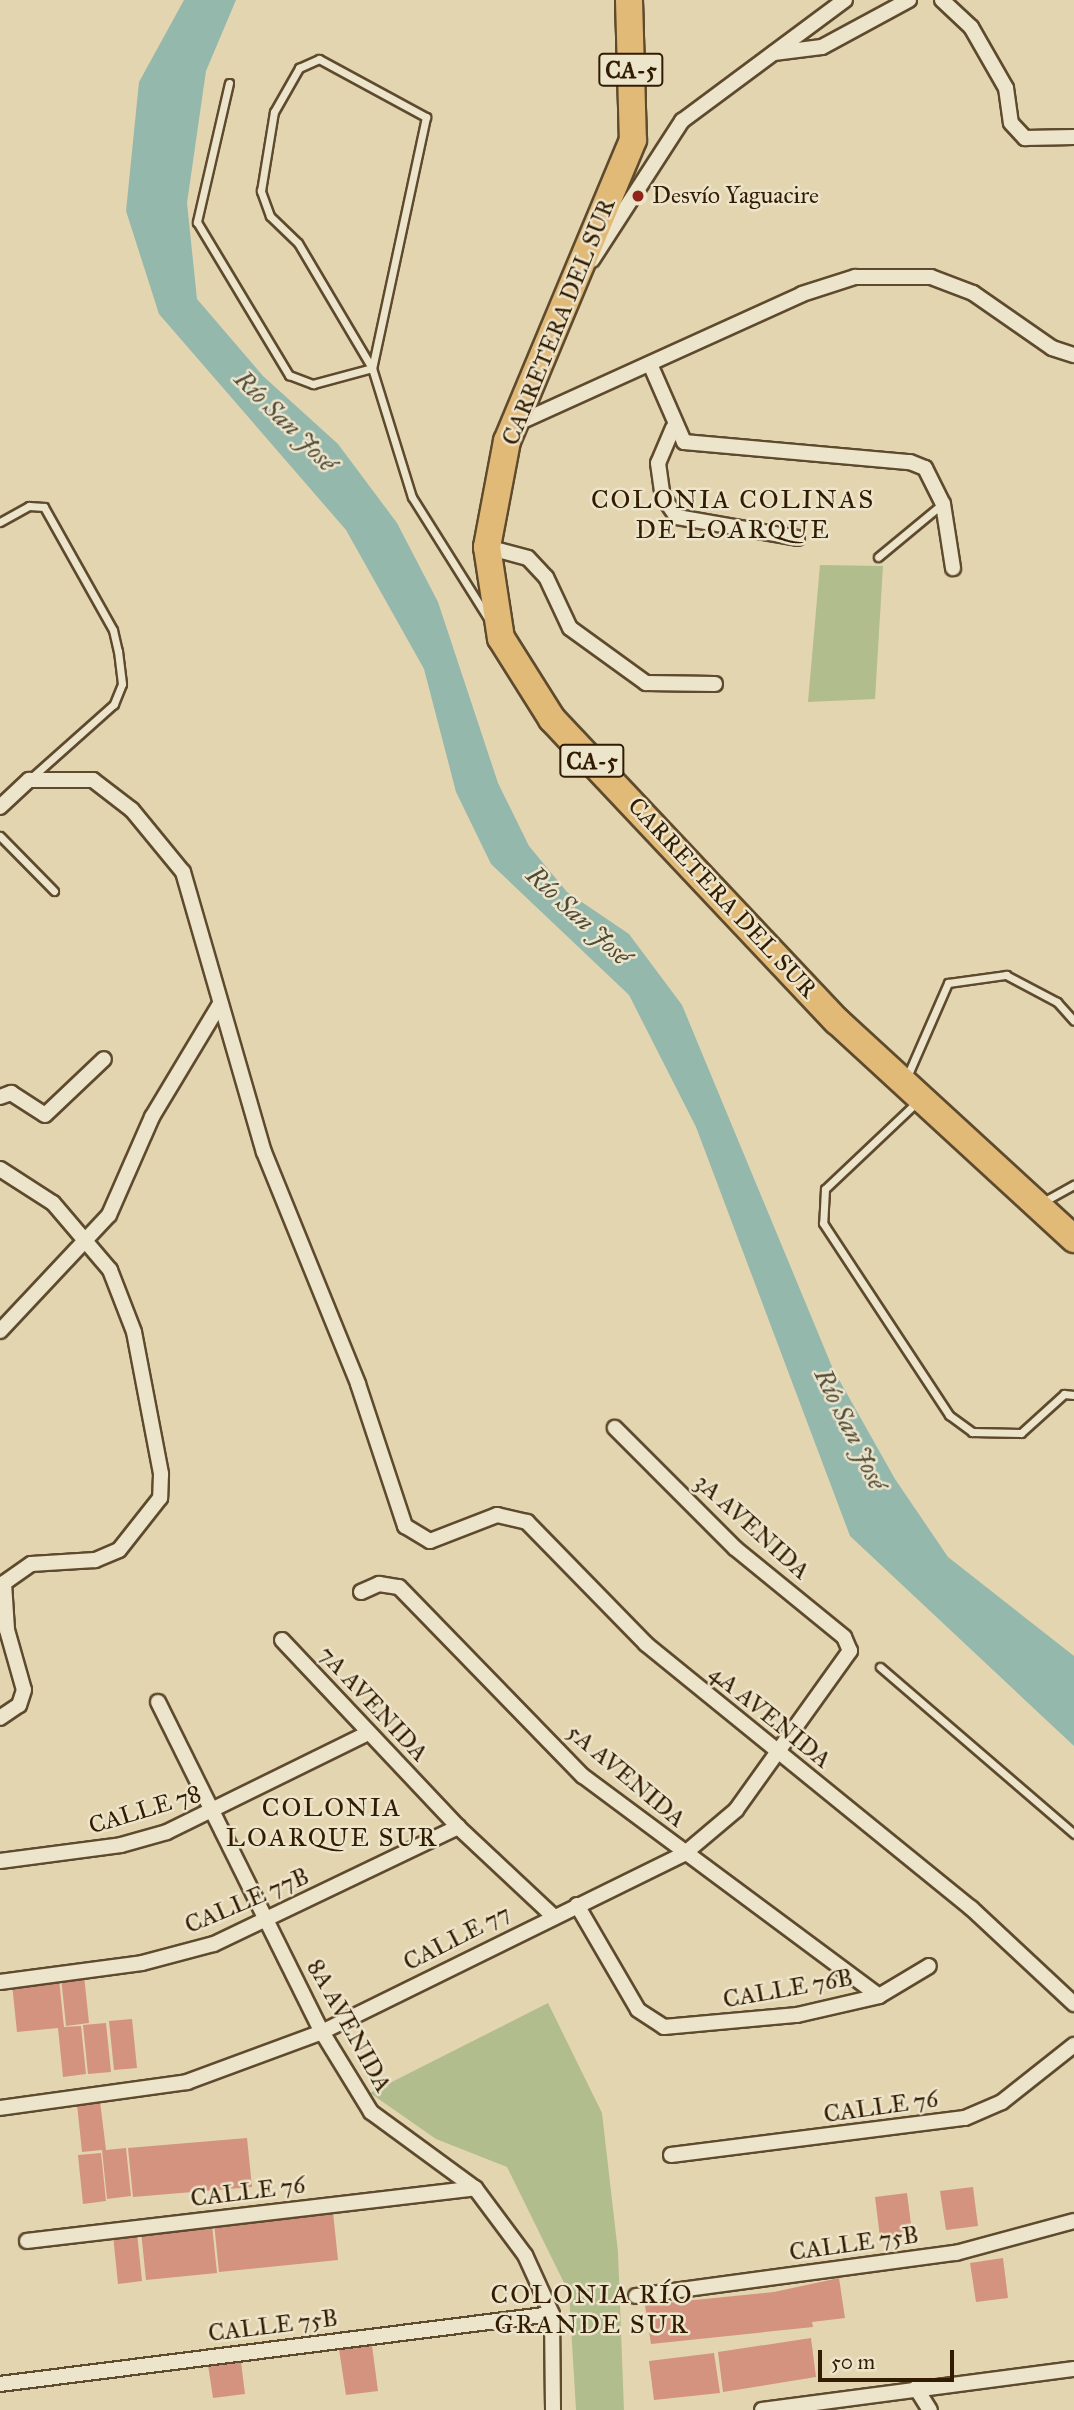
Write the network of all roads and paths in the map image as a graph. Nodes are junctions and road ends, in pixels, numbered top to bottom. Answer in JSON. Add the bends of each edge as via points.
{"nodes":[{"id":1,"x":629,"y":0,"type":"edge"},
{"id":2,"x":845,"y":0,"type":"edge"},
{"id":3,"x":909,"y":0,"type":"edge"},
{"id":4,"x":942,"y":0,"type":"edge"},
{"id":5,"x":773,"y":54,"type":"junction"},
{"id":6,"x":229,"y":83,"type":"dead end"},
{"id":7,"x":1074,"y":137,"type":"edge"},
{"id":8,"x":577,"y":280,"type":"junction"},
{"id":9,"x":1074,"y":355,"type":"edge"},
{"id":10,"x":650,"y":364,"type":"junction"},
{"id":11,"x":372,"y":368,"type":"junction"},
{"id":12,"x":514,"y":425,"type":"junction"},
{"id":13,"x":673,"y":428,"type":"junction"},
{"id":14,"x":943,"y":504,"type":"junction"},
{"id":15,"x":0,"y":522,"type":"edge"},
{"id":16,"x":797,"y":538,"type":"dead end"},
{"id":17,"x":487,"y":547,"type":"junction"},
{"id":18,"x":878,"y":557,"type":"dead end"},
{"id":19,"x":954,"y":568,"type":"dead end"},
{"id":20,"x":501,"y":638,"type":"junction"},
{"id":21,"x":715,"y":684,"type":"dead end"},
{"id":22,"x":29,"y":780,"type":"junction"},
{"id":23,"x":0,"y":807,"type":"edge"},
{"id":24,"x":0,"y":836,"type":"edge"},
{"id":25,"x":54,"y":891,"type":"dead end"},
{"id":26,"x":220,"y":1004,"type":"junction"},
{"id":27,"x":1074,"y":1021,"type":"edge"},
{"id":28,"x":104,"y":1059,"type":"dead end"},
{"id":29,"x":912,"y":1090,"type":"junction"},
{"id":30,"x":0,"y":1097,"type":"edge"},
{"id":31,"x":0,"y":1169,"type":"edge"},
{"id":32,"x":1074,"y":1185,"type":"edge"},
{"id":33,"x":1037,"y":1205,"type":"junction"},
{"id":34,"x":87,"y":1239,"type":"junction"},
{"id":35,"x":1074,"y":1239,"type":"edge"},
{"id":36,"x":0,"y":1331,"type":"edge"},
{"id":37,"x":1074,"y":1395,"type":"edge"},
{"id":38,"x":615,"y":1428,"type":"dead end"},
{"id":39,"x":361,"y":1592,"type":"dead end"},
{"id":40,"x":3,"y":1632,"type":"edge"},
{"id":41,"x":282,"y":1640,"type":"dead end"},
{"id":42,"x":849,"y":1661,"type":"joint"},
{"id":43,"x":880,"y":1667,"type":"dead end"},
{"id":44,"x":158,"y":1702,"type":"dead end"},
{"id":45,"x":0,"y":1718,"type":"edge"},
{"id":46,"x":368,"y":1733,"type":"junction"},
{"id":47,"x":778,"y":1753,"type":"junction"},
{"id":48,"x":215,"y":1813,"type":"junction"},
{"id":49,"x":458,"y":1827,"type":"junction"},
{"id":50,"x":1074,"y":1834,"type":"edge"},
{"id":51,"x":684,"y":1854,"type":"junction"},
{"id":52,"x":0,"y":1861,"type":"edge"},
{"id":53,"x":577,"y":1905,"type":"junction"},
{"id":54,"x":553,"y":1916,"type":"junction"},
{"id":55,"x":266,"y":1920,"type":"junction"},
{"id":56,"x":929,"y":1966,"type":"dead end"},
{"id":57,"x":0,"y":1982,"type":"edge"},
{"id":58,"x":879,"y":1996,"type":"junction"},
{"id":59,"x":1074,"y":2004,"type":"edge"},
{"id":60,"x":322,"y":2032,"type":"junction"},
{"id":61,"x":1074,"y":2045,"type":"edge"},
{"id":62,"x":0,"y":2108,"type":"edge"},
{"id":63,"x":671,"y":2155,"type":"dead end"},
{"id":64,"x":475,"y":2188,"type":"junction"},
{"id":65,"x":1074,"y":2221,"type":"edge"},
{"id":66,"x":27,"y":2241,"type":"dead end"},
{"id":67,"x":635,"y":2296,"type":"dead end"},
{"id":68,"x":552,"y":2314,"type":"junction"},
{"id":69,"x":1074,"y":2369,"type":"edge"},
{"id":70,"x":0,"y":2384,"type":"edge"},
{"id":71,"x":916,"y":2388,"type":"junction"},
{"id":72,"x":553,"y":2410,"type":"edge"},
{"id":73,"x":762,"y":2410,"type":"edge"},
{"id":74,"x":930,"y":2410,"type":"edge"}],
"edges":[{"from":1,"to":8,"type":"highway","name":"CARRETERA DEL SUR","number":"CA-5","via":[[633,140]]},
{"from":2,"to":5,"type":"street"},
{"from":3,"to":5,"type":"street","via":[[822,47]]},
{"from":4,"to":7,"type":"street","via":[[971,27],[1006,88],[1011,123],[1025,138]]},
{"from":5,"to":8,"type":"street","via":[[682,121]]},
{"from":6,"to":11,"type":"lane","via":[[197,222],[202,232],[289,375],[313,384]]},
{"from":8,"to":12,"type":"highway","name":"CARRETERA DEL SUR","number":"CA-5"},
{"from":9,"to":10,"type":"street","via":[[1052,348],[973,293],[931,277],[892,272],[802,294]]},
{"from":10,"to":12,"type":"street"},
{"from":10,"to":13,"type":"street"},
{"from":11,"to":11,"type":"lane","via":[[298,243],[270,216],[261,191],[274,112],[310,59],[423,112],[428,124]]},
{"from":11,"to":20,"type":"lane","via":[[412,497]]},
{"from":12,"to":17,"type":"highway","name":"CARRETERA DEL SUR","number":"CA-5"},
{"from":13,"to":14,"type":"street","via":[[684,442],[910,462],[930,474]]},
{"from":13,"to":16,"type":"street","via":[[658,463],[663,498],[677,517]]},
{"from":14,"to":18,"type":"lane"},
{"from":14,"to":19,"type":"street"},
{"from":15,"to":22,"type":"lane","via":[[29,506],[44,507],[113,630],[122,684],[114,704]]},
{"from":17,"to":20,"type":"highway","name":"CARRETERA DEL SUR","number":"CA-5"},
{"from":17,"to":21,"type":"street","via":[[528,558],[546,577],[570,628],[646,683]]},
{"from":20,"to":29,"type":"highway","name":"CARRETERA DEL SUR","number":"CA-5","via":[[552,719],[837,1021]]},
{"from":22,"to":23,"type":"street"},
{"from":22,"to":26,"type":"street","via":[[93,780],[132,810],[183,872]]},
{"from":24,"to":25,"type":"lane"},
{"from":26,"to":34,"type":"street","via":[[152,1117],[109,1215]]},
{"from":26,"to":47,"type":"street","name":"4A AVENIDA","via":[[264,1152],[358,1384],[405,1526],[430,1541],[496,1515],[527,1522],[646,1644]]},
{"from":27,"to":29,"type":"lane","via":[[1057,1002],[1006,975],[948,983]]},
{"from":28,"to":30,"type":"street","via":[[45,1115],[11,1093]]},
{"from":29,"to":33,"type":"highway","name":"CARRETERA DEL SUR","number":"CA-5"},
{"from":29,"to":37,"type":"lane","via":[[825,1189],[823,1223],[949,1415],[971,1432],[1021,1433],[1064,1394]]},
{"from":31,"to":34,"type":"street","via":[[53,1203]]},
{"from":32,"to":33,"type":"lane"},
{"from":33,"to":35,"type":"highway","name":"CARRETERA DEL SUR","number":"CA-5"},
{"from":34,"to":36,"type":"street"},
{"from":34,"to":40,"type":"street","via":[[110,1270],[134,1332],[160,1498],[119,1550],[16,1570],[4,1583]]},
{"from":38,"to":42,"type":"street","name":"3A AVENIDA","via":[[735,1548],[844,1637]]},
{"from":39,"to":51,"type":"street","name":"5A AVENIDA","via":[[379,1584],[399,1587],[583,1776]]},
{"from":40,"to":45,"type":"street","via":[[24,1690],[19,1705]]},
{"from":41,"to":46,"type":"street","name":"7A AVENIDA"},
{"from":42,"to":47,"type":"street","name":"CALLE 77"},
{"from":43,"to":50,"type":"lane"},
{"from":44,"to":48,"type":"street","name":"8A AVENIDA"},
{"from":46,"to":48,"type":"street","name":"CALLE 78"},
{"from":46,"to":49,"type":"street","name":"7A AVENIDA"},
{"from":47,"to":51,"type":"street","name":"CALLE 77","via":[[736,1810]]},
{"from":47,"to":59,"type":"street","name":"4A AVENIDA","via":[[971,1908]]},
{"from":48,"to":52,"type":"street","name":"CALLE 78","via":[[121,1845]]},
{"from":48,"to":55,"type":"street","name":"8A AVENIDA"},
{"from":49,"to":54,"type":"street","name":"7A AVENIDA"},
{"from":49,"to":55,"type":"street","name":"CALLE 77B"},
{"from":51,"to":53,"type":"street","name":"CALLE 77"},
{"from":51,"to":58,"type":"street","name":"5A AVENIDA"},
{"from":53,"to":54,"type":"street","name":"CALLE 77"},
{"from":53,"to":58,"type":"street","name":"CALLE 76B","via":[[648,2021],[695,2027]]},
{"from":54,"to":60,"type":"street","name":"CALLE 77"},
{"from":55,"to":57,"type":"street","name":"CALLE 77B","via":[[214,1944],[142,1964]]},
{"from":55,"to":60,"type":"street","name":"8A AVENIDA"},
{"from":56,"to":58,"type":"street","name":"CALLE 76B"},
{"from":60,"to":62,"type":"street","name":"CALLE 77","via":[[187,2082]]},
{"from":60,"to":64,"type":"street","name":"8A AVENIDA","via":[[371,2112]]},
{"from":61,"to":63,"type":"street","name":"CALLE 76","via":[[1002,2102],[965,2118]]},
{"from":64,"to":66,"type":"street","name":"CALLE 76"},
{"from":64,"to":68,"type":"street","name":"8A AVENIDA","via":[[525,2255]]},
{"from":65,"to":67,"type":"street","name":"CALLE 75B","via":[[956,2253]]},
{"from":68,"to":70,"type":"street","name":"CALLE 75B"},
{"from":68,"to":72,"type":"street","name":"8A AVENIDA"},
{"from":69,"to":71,"type":"street"},
{"from":71,"to":73,"type":"street"},
{"from":71,"to":74,"type":"street"}]}
